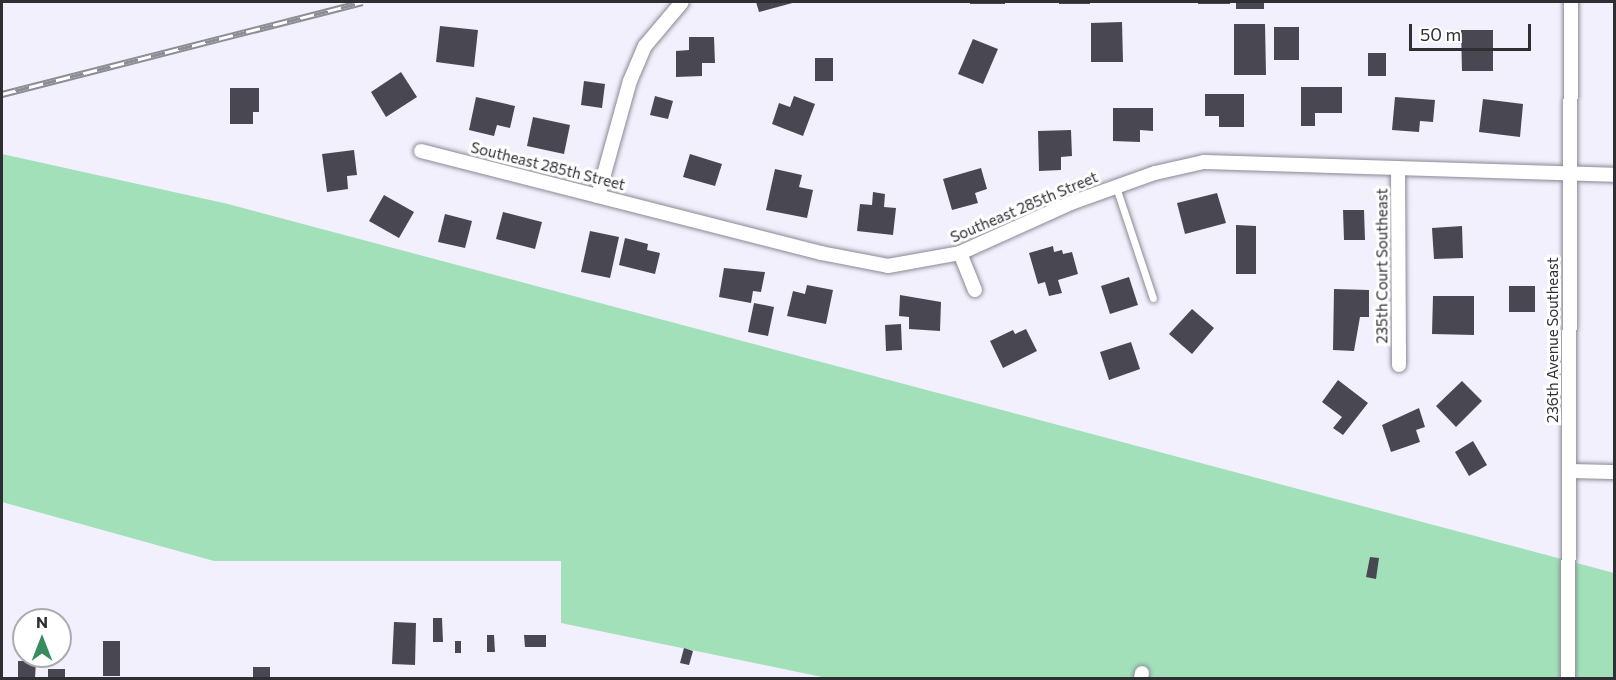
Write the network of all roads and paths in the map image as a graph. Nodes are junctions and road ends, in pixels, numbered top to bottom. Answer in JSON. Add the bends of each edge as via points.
{"nodes":[{"id":1,"x":682,"y":2,"type":"edge"},
{"id":2,"x":1571,"y":2,"type":"edge"},
{"id":3,"x":421,"y":151,"type":"dead end"},
{"id":4,"x":1398,"y":168,"type":"junction"},
{"id":5,"x":1570,"y":175,"type":"junction"},
{"id":6,"x":1614,"y":175,"type":"edge"},
{"id":7,"x":1116,"y":187,"type":"junction"},
{"id":8,"x":598,"y":196,"type":"junction"},
{"id":9,"x":960,"y":253,"type":"junction"},
{"id":10,"x":975,"y":290,"type":"dead end"},
{"id":11,"x":1153,"y":298,"type":"dead end"},
{"id":12,"x":1399,"y":365,"type":"dead end"},
{"id":13,"x":1569,"y":471,"type":"junction"},
{"id":14,"x":1614,"y":472,"type":"edge"},
{"id":15,"x":1568,"y":678,"type":"edge"}],
"edges":[{"from":1,"to":8,"type":"street","via":[[641,55]]},
{"from":2,"to":5,"type":"street","name":"236th Avenue Southeast"},
{"from":3,"to":8,"type":"street","name":"Southeast 285th Street"},
{"from":4,"to":5,"type":"street","name":"Southeast 285th Street"},
{"from":4,"to":7,"type":"street","name":"Southeast 285th Street","via":[[1204,162]]},
{"from":4,"to":12,"type":"street","name":"235th Court Southeast"},
{"from":5,"to":6,"type":"street","name":"Southeast 285th Street"},
{"from":5,"to":13,"type":"street","name":"236th Avenue Southeast"},
{"from":7,"to":9,"type":"street","name":"Southeast 285th Street"},
{"from":7,"to":11,"type":"lane"},
{"from":8,"to":9,"type":"street","name":"Southeast 285th Street","via":[[888,266]]},
{"from":9,"to":10,"type":"street"},
{"from":13,"to":14,"type":"street"},
{"from":13,"to":15,"type":"street","name":"236th Avenue Southeast"}]}
